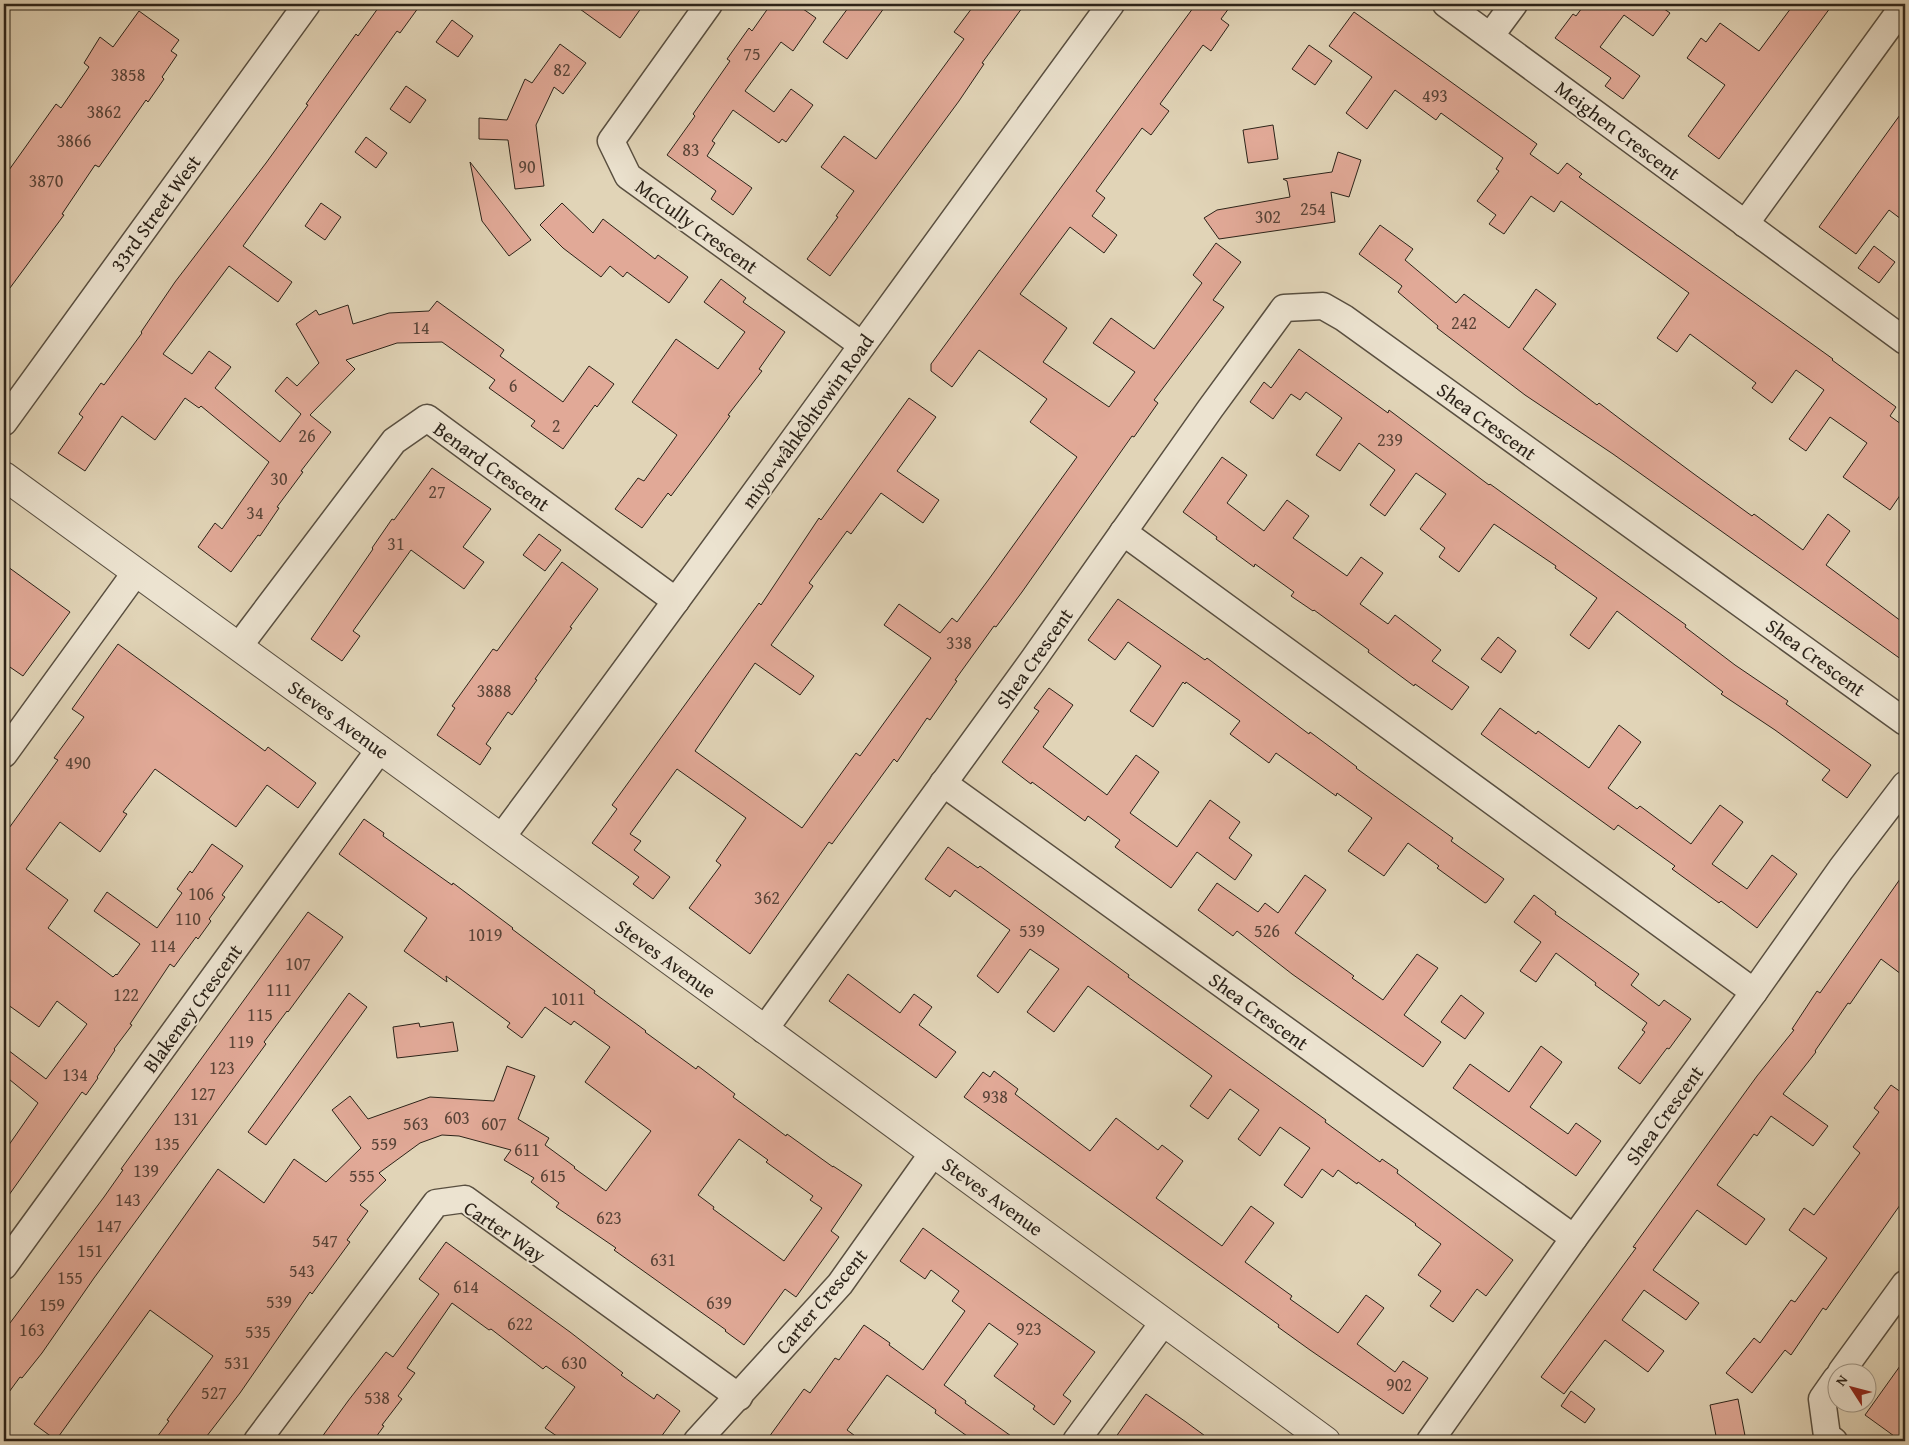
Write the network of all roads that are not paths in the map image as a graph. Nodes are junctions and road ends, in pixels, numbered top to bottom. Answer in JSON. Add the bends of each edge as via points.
{"nodes":[{"id":1,"x":307,"y":4,"type":"edge"},
{"id":2,"x":709,"y":4,"type":"edge"},
{"id":3,"x":1111,"y":4,"type":"edge"},
{"id":4,"x":1446,"y":4,"type":"edge"},
{"id":5,"x":1514,"y":4,"type":"edge"},
{"id":6,"x":1905,"y":4,"type":"edge"},
{"id":7,"x":1491,"y":36,"type":"junction"},
{"id":8,"x":1745,"y":224,"type":"junction"},
{"id":9,"x":1905,"y":341,"type":"edge"},
{"id":10,"x":862,"y":345,"type":"junction"},
{"id":11,"x":4,"y":422,"type":"edge"},
{"id":12,"x":4,"y":476,"type":"edge"},
{"id":13,"x":1123,"y":532,"type":"junction"},
{"id":14,"x":136,"y":572,"type":"junction"},
{"id":15,"x":676,"y":601,"type":"junction"},
{"id":16,"x":239,"y":646,"type":"junction"},
{"id":17,"x":1905,"y":722,"type":"edge"},
{"id":18,"x":380,"y":749,"type":"junction"},
{"id":19,"x":4,"y":754,"type":"edge"},
{"id":20,"x":943,"y":783,"type":"junction"},
{"id":21,"x":1905,"y":785,"type":"edge"},
{"id":22,"x":501,"y":838,"type":"junction"},
{"id":23,"x":1754,"y":992,"type":"junction"},
{"id":24,"x":764,"y":1030,"type":"junction"},
{"id":25,"x":933,"y":1153,"type":"junction"},
{"id":26,"x":1574,"y":1238,"type":"junction"},
{"id":27,"x":4,"y":1266,"type":"edge"},
{"id":28,"x":1905,"y":1284,"type":"edge"},
{"id":29,"x":1163,"y":1323,"type":"junction"},
{"id":30,"x":1848,"y":1362,"type":"edge"},
{"id":31,"x":1826,"y":1393,"type":"edge"},
{"id":32,"x":739,"y":1397,"type":"junction"},
{"id":33,"x":257,"y":1441,"type":"edge"},
{"id":34,"x":697,"y":1441,"type":"edge"},
{"id":35,"x":1076,"y":1441,"type":"edge"},
{"id":36,"x":1326,"y":1441,"type":"edge"},
{"id":37,"x":1430,"y":1441,"type":"edge"},
{"id":38,"x":1834,"y":1441,"type":"edge"}],
"edges":[{"from":1,"to":11,"type":"street","name":"33rd Street West"},
{"from":2,"to":10,"type":"street","name":"McCully Crescent","via":[[611,141],[628,176]]},
{"from":3,"to":10,"type":"street","name":"miyo-wâhkôhtowin Road"},
{"from":4,"to":7,"type":"street","name":"Meighen Crescent"},
{"from":5,"to":7,"type":"street"},
{"from":6,"to":8,"type":"street"},
{"from":7,"to":8,"type":"street","name":"Meighen Crescent"},
{"from":8,"to":9,"type":"street","name":"Meighen Crescent"},
{"from":10,"to":15,"type":"street","name":"miyo-wâhkôhtowin Road"},
{"from":12,"to":14,"type":"street","name":"Steves Avenue"},
{"from":13,"to":17,"type":"street","name":"Shea Crescent","via":[[1284,308],[1323,306]]},
{"from":13,"to":20,"type":"street","name":"Shea Crescent"},
{"from":13,"to":23,"type":"street"},
{"from":14,"to":16,"type":"street","name":"Steves Avenue"},
{"from":14,"to":19,"type":"street"},
{"from":15,"to":16,"type":"street","name":"Benard Crescent","via":[[426,418],[394,441]]},
{"from":15,"to":22,"type":"street","name":"miyo-wâhkôhtowin Road"},
{"from":16,"to":18,"type":"street","name":"Steves Avenue"},
{"from":18,"to":22,"type":"street","name":"Steves Avenue"},
{"from":18,"to":27,"type":"street","name":"Blakeney Crescent"},
{"from":20,"to":24,"type":"street","name":"Shea Crescent"},
{"from":20,"to":26,"type":"street","name":"Shea Crescent"},
{"from":21,"to":23,"type":"street","name":"Shea Crescent"},
{"from":22,"to":24,"type":"street","name":"Steves Avenue"},
{"from":23,"to":26,"type":"street","name":"Shea Crescent"},
{"from":24,"to":25,"type":"street","name":"Steves Avenue"},
{"from":25,"to":29,"type":"street","name":"Steves Avenue"},
{"from":25,"to":32,"type":"street","name":"Carter Crescent","via":[[840,1284]]},
{"from":26,"to":37,"type":"street","name":"Shea Crescent"},
{"from":28,"to":30,"type":"street"},
{"from":29,"to":35,"type":"street"},
{"from":29,"to":36,"type":"street","name":"Steves Avenue"},
{"from":31,"to":38,"type":"street","via":[[1822,1399],[1827,1436]]},
{"from":32,"to":33,"type":"street","name":"Carter Way","via":[[465,1199],[436,1203]]},
{"from":32,"to":34,"type":"street","name":"Carter Crescent"}]}
